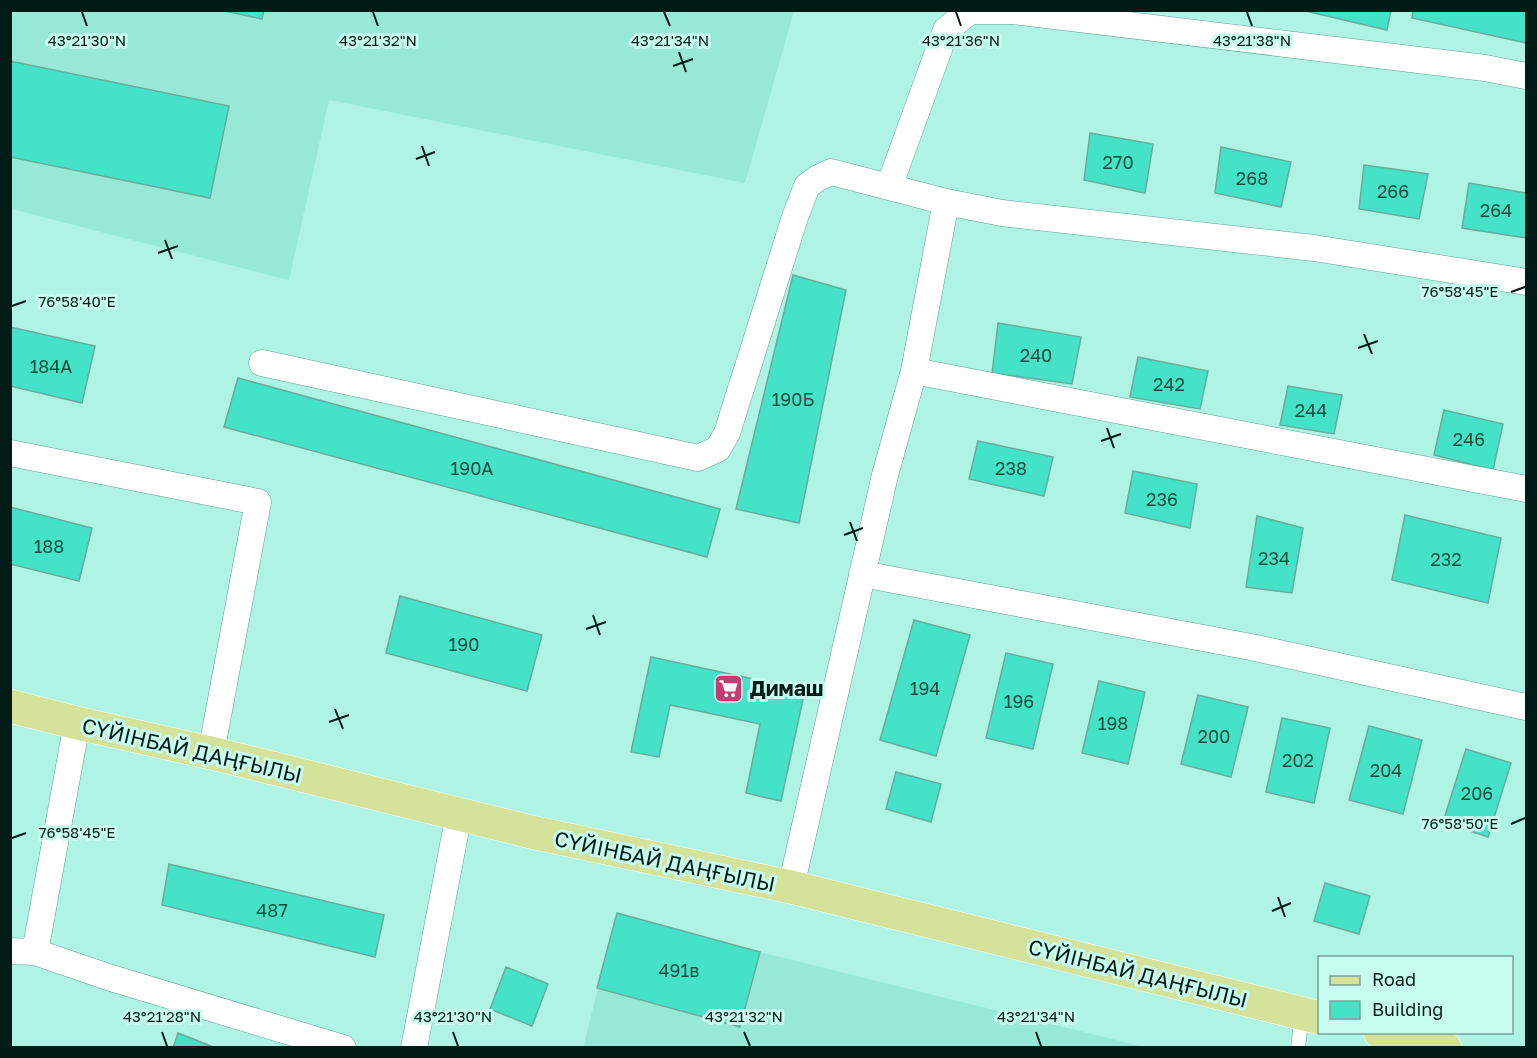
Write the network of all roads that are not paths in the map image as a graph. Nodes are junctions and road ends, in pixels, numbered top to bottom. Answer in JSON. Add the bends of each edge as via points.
{"nodes":[{"id":1,"x":1527,"y":76,"type":"edge"},
{"id":2,"x":889,"y":187,"type":"junction"},
{"id":3,"x":946,"y":202,"type":"junction"},
{"id":4,"x":1527,"y":282,"type":"edge"},
{"id":5,"x":262,"y":363,"type":"dead end"},
{"id":6,"x":914,"y":371,"type":"junction"},
{"id":7,"x":10,"y":453,"type":"edge"},
{"id":8,"x":1527,"y":489,"type":"edge"},
{"id":9,"x":862,"y":574,"type":"junction"},
{"id":10,"x":10,"y":706,"type":"edge"},
{"id":11,"x":1527,"y":707,"type":"edge"},
{"id":12,"x":76,"y":723,"type":"junction"},
{"id":13,"x":211,"y":753,"type":"junction"},
{"id":14,"x":459,"y":814,"type":"junction"},
{"id":15,"x":791,"y":887,"type":"junction"},
{"id":16,"x":23,"y":952,"type":"edge"},
{"id":17,"x":1311,"y":1015,"type":"edge"},
{"id":18,"x":1389,"y":1034,"type":"edge"},
{"id":19,"x":343,"y":1047,"type":"edge"},
{"id":20,"x":414,"y":1047,"type":"edge"},
{"id":21,"x":1298,"y":1047,"type":"edge"},
{"id":22,"x":1445,"y":1047,"type":"edge"}],
"edges":[{"from":1,"to":2,"type":"street","via":[[1021,12],[970,11],[946,30]]},
{"from":2,"to":3,"type":"street"},
{"from":2,"to":5,"type":"street","via":[[831,172],[807,186],[727,433],[718,450],[698,458]]},
{"from":3,"to":4,"type":"street","via":[[1012,214],[1314,248]]},
{"from":3,"to":6,"type":"street"},
{"from":6,"to":8,"type":"street"},
{"from":6,"to":9,"type":"street"},
{"from":7,"to":13,"type":"street","via":[[258,502]]},
{"from":9,"to":11,"type":"street","via":[[1251,647]]},
{"from":9,"to":15,"type":"street"},
{"from":10,"to":12,"type":"main road","name":"СҮЙІНБАЙ ДАҢҒЫЛЫ"},
{"from":12,"to":13,"type":"main road","name":"СҮЙІНБАЙ ДАҢҒЫЛЫ"},
{"from":12,"to":16,"type":"street"},
{"from":13,"to":14,"type":"main road","name":"СҮЙІНБАЙ ДАҢҒЫЛЫ"},
{"from":14,"to":15,"type":"main road","name":"СҮЙІНБАЙ ДАҢҒЫЛЫ"},
{"from":14,"to":20,"type":"street"},
{"from":15,"to":17,"type":"main road","name":"СҮЙІНБАЙ ДАҢҒЫЛЫ"},
{"from":16,"to":19,"type":"street"},
{"from":17,"to":21,"type":"lane"},
{"from":18,"to":22,"type":"main road"}]}
